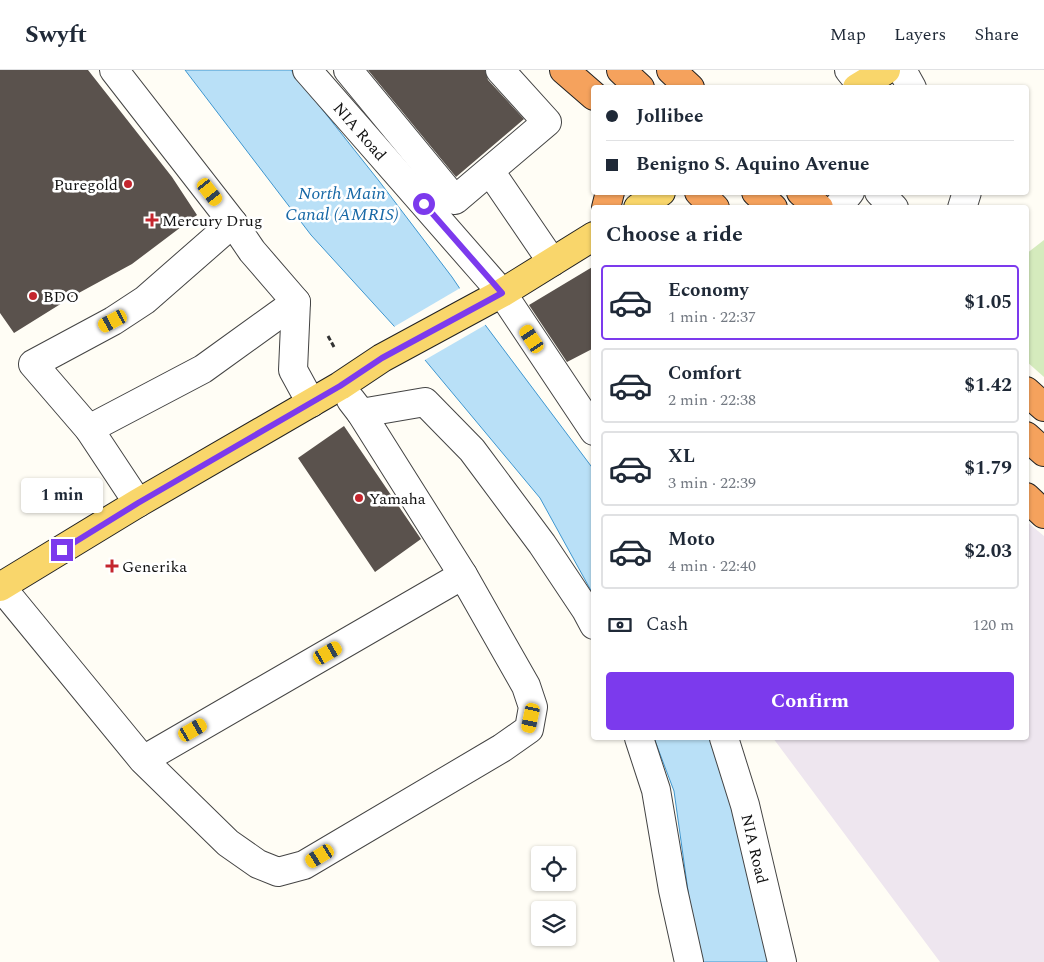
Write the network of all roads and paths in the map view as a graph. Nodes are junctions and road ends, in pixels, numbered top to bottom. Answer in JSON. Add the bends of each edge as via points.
{"nodes":[{"id":1,"x":114,"y":70,"type":"edge"},
{"id":2,"x":307,"y":70,"type":"edge"},
{"id":3,"x":348,"y":70,"type":"edge"},
{"id":4,"x":500,"y":70,"type":"edge"},
{"id":5,"x":564,"y":70,"type":"edge"},
{"id":6,"x":621,"y":70,"type":"edge"},
{"id":7,"x":886,"y":70,"type":"edge"},
{"id":8,"x":902,"y":70,"type":"edge"},
{"id":9,"x":856,"y":81,"type":"edge"},
{"id":10,"x":637,"y":85,"type":"edge"},
{"id":11,"x":910,"y":85,"type":"edge"},
{"id":12,"x":591,"y":93,"type":"edge"},
{"id":13,"x":490,"y":171,"type":"junction"},
{"id":14,"x":657,"y":195,"type":"edge"},
{"id":15,"x":702,"y":195,"type":"edge"},
{"id":16,"x":759,"y":195,"type":"edge"},
{"id":17,"x":804,"y":195,"type":"edge"},
{"id":18,"x":848,"y":195,"type":"edge"},
{"id":19,"x":882,"y":195,"type":"edge"},
{"id":20,"x":642,"y":205,"type":"edge"},
{"id":21,"x":712,"y":205,"type":"edge"},
{"id":22,"x":770,"y":205,"type":"edge"},
{"id":23,"x":816,"y":205,"type":"edge"},
{"id":24,"x":839,"y":205,"type":"edge"},
{"id":25,"x":891,"y":205,"type":"edge"},
{"id":26,"x":233,"y":223,"type":"junction"},
{"id":27,"x":591,"y":238,"type":"edge"},
{"id":28,"x":552,"y":262,"type":"junction"},
{"id":29,"x":502,"y":293,"type":"junction"},
{"id":30,"x":296,"y":302,"type":"junction"},
{"id":31,"x":328,"y":336,"type":"dead end"},
{"id":32,"x":334,"y":346,"type":"dead end"},
{"id":33,"x":340,"y":386,"type":"junction"},
{"id":34,"x":1029,"y":394,"type":"edge"},
{"id":35,"x":311,"y":403,"type":"junction"},
{"id":36,"x":1044,"y":407,"type":"edge"},
{"id":37,"x":361,"y":413,"type":"junction"},
{"id":38,"x":591,"y":426,"type":"edge"},
{"id":39,"x":90,"y":429,"type":"junction"},
{"id":40,"x":1029,"y":439,"type":"edge"},
{"id":41,"x":1044,"y":452,"type":"edge"},
{"id":42,"x":1029,"y":500,"type":"edge"},
{"id":43,"x":138,"y":503,"type":"junction"},
{"id":44,"x":1044,"y":514,"type":"edge"},
{"id":45,"x":463,"y":575,"type":"junction"},
{"id":46,"x":0,"y":587,"type":"edge"},
{"id":47,"x":591,"y":619,"type":"edge"},
{"id":48,"x":640,"y":740,"type":"edge"},
{"id":49,"x":725,"y":740,"type":"edge"},
{"id":50,"x":143,"y":760,"type":"junction"},
{"id":51,"x":689,"y":962,"type":"edge"},
{"id":52,"x":782,"y":962,"type":"edge"}],
"edges":[{"from":1,"to":26,"type":"street"},
{"from":2,"to":29,"type":"street","name":"NIA Road"},
{"from":3,"to":13,"type":"street","via":[[455,200]]},
{"from":4,"to":13,"type":"street","via":[[547,122]]},
{"from":5,"to":12,"type":"highway"},
{"from":6,"to":10,"type":"highway"},
{"from":7,"to":9,"type":"main road"},
{"from":8,"to":11,"type":"street"},
{"from":13,"to":28,"type":"street"},
{"from":14,"to":20,"type":"main road"},
{"from":15,"to":21,"type":"highway"},
{"from":16,"to":22,"type":"highway"},
{"from":17,"to":23,"type":"highway"},
{"from":18,"to":24,"type":"street"},
{"from":19,"to":25,"type":"street"},
{"from":26,"to":30,"type":"street","via":[[252,251]]},
{"from":26,"to":39,"type":"street","via":[[145,300],[33,364]]},
{"from":27,"to":28,"type":"main road"},
{"from":28,"to":29,"type":"main road"},
{"from":29,"to":33,"type":"main road","via":[[382,358]]},
{"from":29,"to":38,"type":"street","name":"NIA Road"},
{"from":30,"to":35,"type":"street","via":[[293,370]]},
{"from":30,"to":39,"type":"street","via":[[203,370]]},
{"from":31,"to":32,"type":"path"},
{"from":33,"to":35,"type":"main road"},
{"from":33,"to":37,"type":"street"},
{"from":34,"to":36,"type":"highway"},
{"from":35,"to":43,"type":"main road"},
{"from":37,"to":45,"type":"street"},
{"from":37,"to":47,"type":"street","via":[[425,402],[472,450],[542,544]]},
{"from":39,"to":43,"type":"street"},
{"from":40,"to":41,"type":"highway"},
{"from":42,"to":44,"type":"highway"},
{"from":43,"to":46,"type":"main road"},
{"from":45,"to":50,"type":"street"},
{"from":45,"to":50,"type":"street","via":[[526,686],[534,707],[529,729],[304,865],[278,872],[228,844]]},
{"from":46,"to":50,"type":"street"},
{"from":48,"to":51,"type":"street","via":[[656,790]]},
{"from":49,"to":52,"type":"street","name":"NIA Road","via":[[745,805]]}]}
